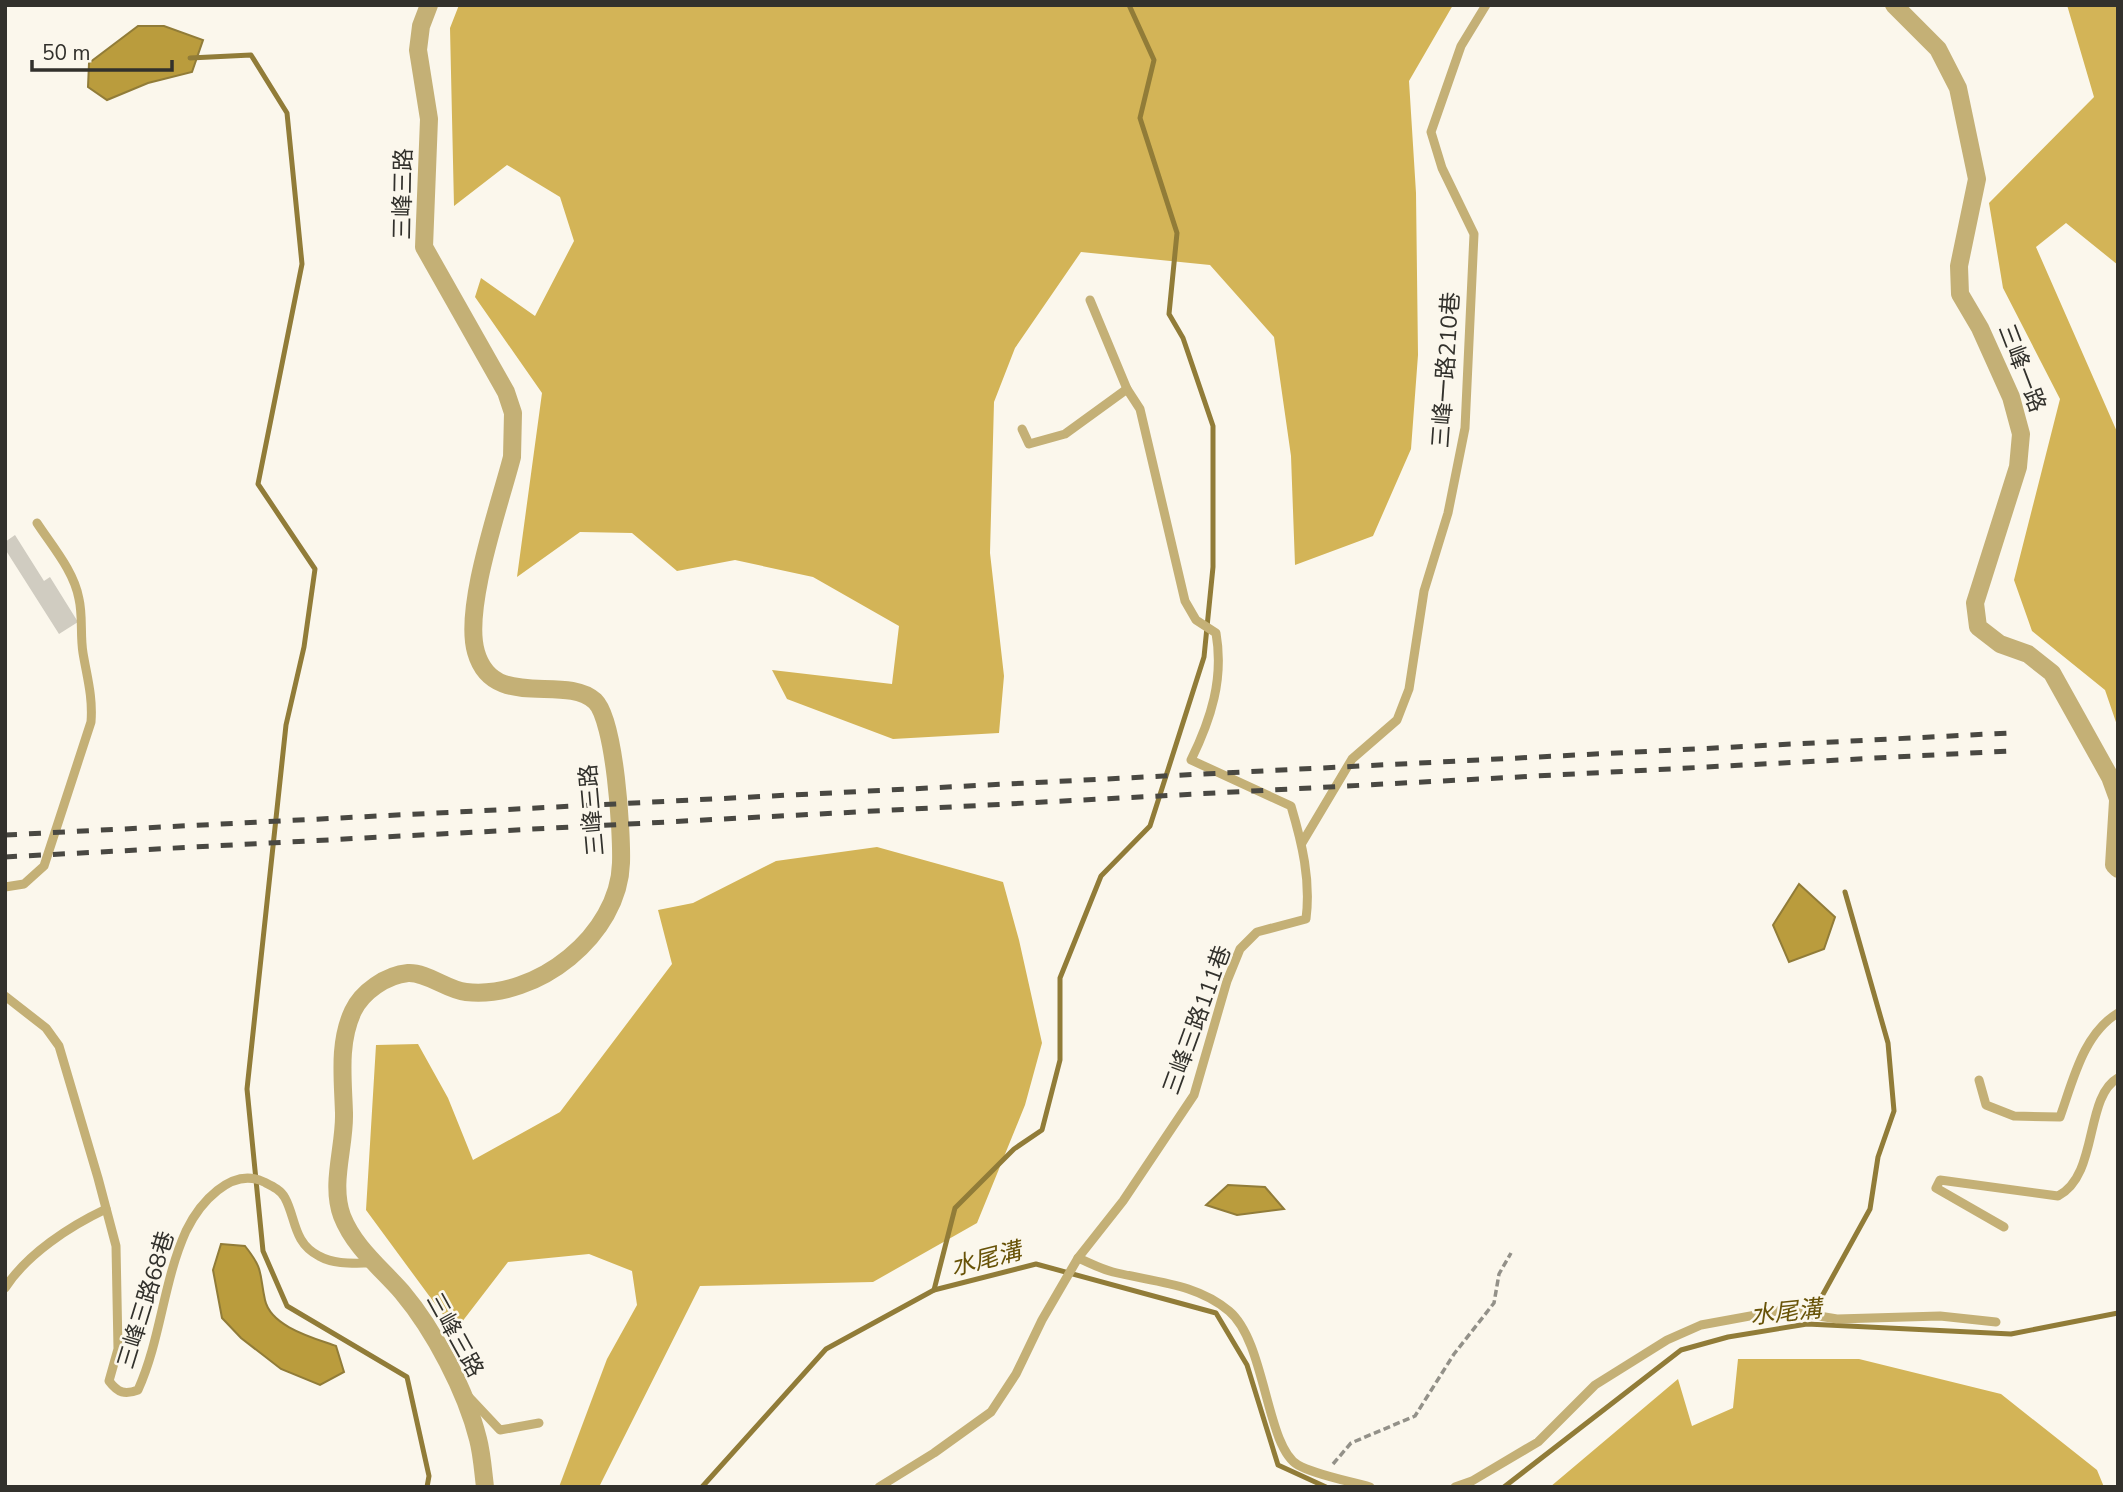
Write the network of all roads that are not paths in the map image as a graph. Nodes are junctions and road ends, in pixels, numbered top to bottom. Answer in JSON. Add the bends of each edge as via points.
{"nodes":[{"id":1,"x":429,"y":5,"type":"edge"},
{"id":2,"x":1486,"y":5,"type":"edge"},
{"id":3,"x":1895,"y":5,"type":"edge"},
{"id":4,"x":1090,"y":300,"type":"dead end"},
{"id":5,"x":1127,"y":389,"type":"junction"},
{"id":6,"x":1021,"y":429,"type":"dead end"},
{"id":7,"x":37,"y":523,"type":"dead end"},
{"id":8,"x":2118,"y":800,"type":"edge"},
{"id":9,"x":1302,"y":843,"type":"junction"},
{"id":10,"x":2118,"y":869,"type":"edge"},
{"id":11,"x":5,"y":887,"type":"edge"},
{"id":12,"x":5,"y":996,"type":"edge"},
{"id":13,"x":2118,"y":1013,"type":"edge"},
{"id":14,"x":2118,"y":1078,"type":"edge"},
{"id":15,"x":1979,"y":1080,"type":"dead end"},
{"id":16,"x":106,"y":1209,"type":"junction"},
{"id":17,"x":2004,"y":1227,"type":"dead end"},
{"id":18,"x":1077,"y":1260,"type":"junction"},
{"id":19,"x":374,"y":1263,"type":"junction"},
{"id":20,"x":5,"y":1287,"type":"edge"},
{"id":21,"x":1996,"y":1322,"type":"dead end"},
{"id":22,"x":455,"y":1383,"type":"junction"},
{"id":23,"x":539,"y":1423,"type":"dead end"},
{"id":24,"x":485,"y":1487,"type":"edge"},
{"id":25,"x":879,"y":1487,"type":"edge"},
{"id":26,"x":1370,"y":1487,"type":"edge"},
{"id":27,"x":1455,"y":1487,"type":"edge"}],
"edges":[{"from":1,"to":19,"type":"street","name":"三峰三路","via":[[418,50],[429,120],[424,247],[506,392],[514,434],[477,594],[473,637],[477,656],[487,672],[503,684],[575,691],[595,701],[608,722],[621,839],[618,885],[606,913],[588,940],[553,969],[487,992],[463,992],[410,973],[392,977],[364,994],[354,1010],[343,1051],[344,1118],[337,1196],[351,1233]]},
{"from":2,"to":9,"type":"lane","name":"三峰一路210巷","via":[[1461,47],[1431,132],[1442,168],[1474,234],[1465,428],[1448,513],[1424,591],[1409,689],[1397,720],[1352,759]]},
{"from":3,"to":8,"type":"street","name":"三峰一路","via":[[1938,49],[1958,88],[1977,179],[1959,267],[1960,294],[2011,397],[2021,434],[2018,467],[1975,603],[1978,627],[2052,673],[2110,777]]},
{"from":4,"to":5,"type":"lane","name":"三峰三路111巷"},
{"from":5,"to":6,"type":"lane","via":[[1065,434],[1029,444]]},
{"from":5,"to":9,"type":"lane","name":"三峰三路111巷","via":[[1140,410],[1185,601],[1196,620],[1216,633],[1220,656],[1216,697],[1191,760],[1291,806]]},
{"from":7,"to":11,"type":"lane","via":[[71,575],[79,597],[92,707],[44,866],[24,884]]},
{"from":8,"to":10,"type":"street","name":"三峰一路"},
{"from":9,"to":18,"type":"lane","name":"三峰三路111巷","via":[[1309,897],[1306,919],[1257,932],[1240,949],[1194,1095]]},
{"from":12,"to":16,"type":"lane","name":"三峰三路68巷","via":[[46,1028],[59,1046]]},
{"from":13,"to":15,"type":"lane","via":[[2098,1028],[2081,1057],[2060,1117],[2014,1116],[1986,1105]]},
{"from":14,"to":17,"type":"lane","via":[[2105,1093],[2071,1189],[2058,1196],[1940,1180],[1936,1188]]},
{"from":16,"to":19,"type":"lane","name":"三峰三路68巷","via":[[116,1247],[118,1286],[118,1349],[109,1381],[116,1391],[127,1394],[138,1390],[145,1376],[157,1320],[186,1231],[202,1203],[217,1190],[255,1177],[285,1198],[300,1239],[317,1256],[336,1263]]},
{"from":16,"to":20,"type":"lane","via":[[80,1221],[14,1274]]},
{"from":18,"to":25,"type":"lane","name":"三峰三路111巷","via":[[991,1412]]},
{"from":18,"to":26,"type":"lane","via":[[1179,1285],[1210,1297],[1232,1313],[1250,1342],[1283,1447],[1297,1465]]},
{"from":19,"to":22,"type":"street","name":"三峰三路","via":[[426,1326]]},
{"from":21,"to":27,"type":"lane","via":[[1940,1316],[1837,1319],[1783,1310],[1701,1325],[1667,1340],[1595,1385],[1538,1442]]},
{"from":22,"to":23,"type":"lane","via":[[500,1430]]},
{"from":22,"to":24,"type":"street","name":"三峰三路","via":[[478,1440]]}]}
